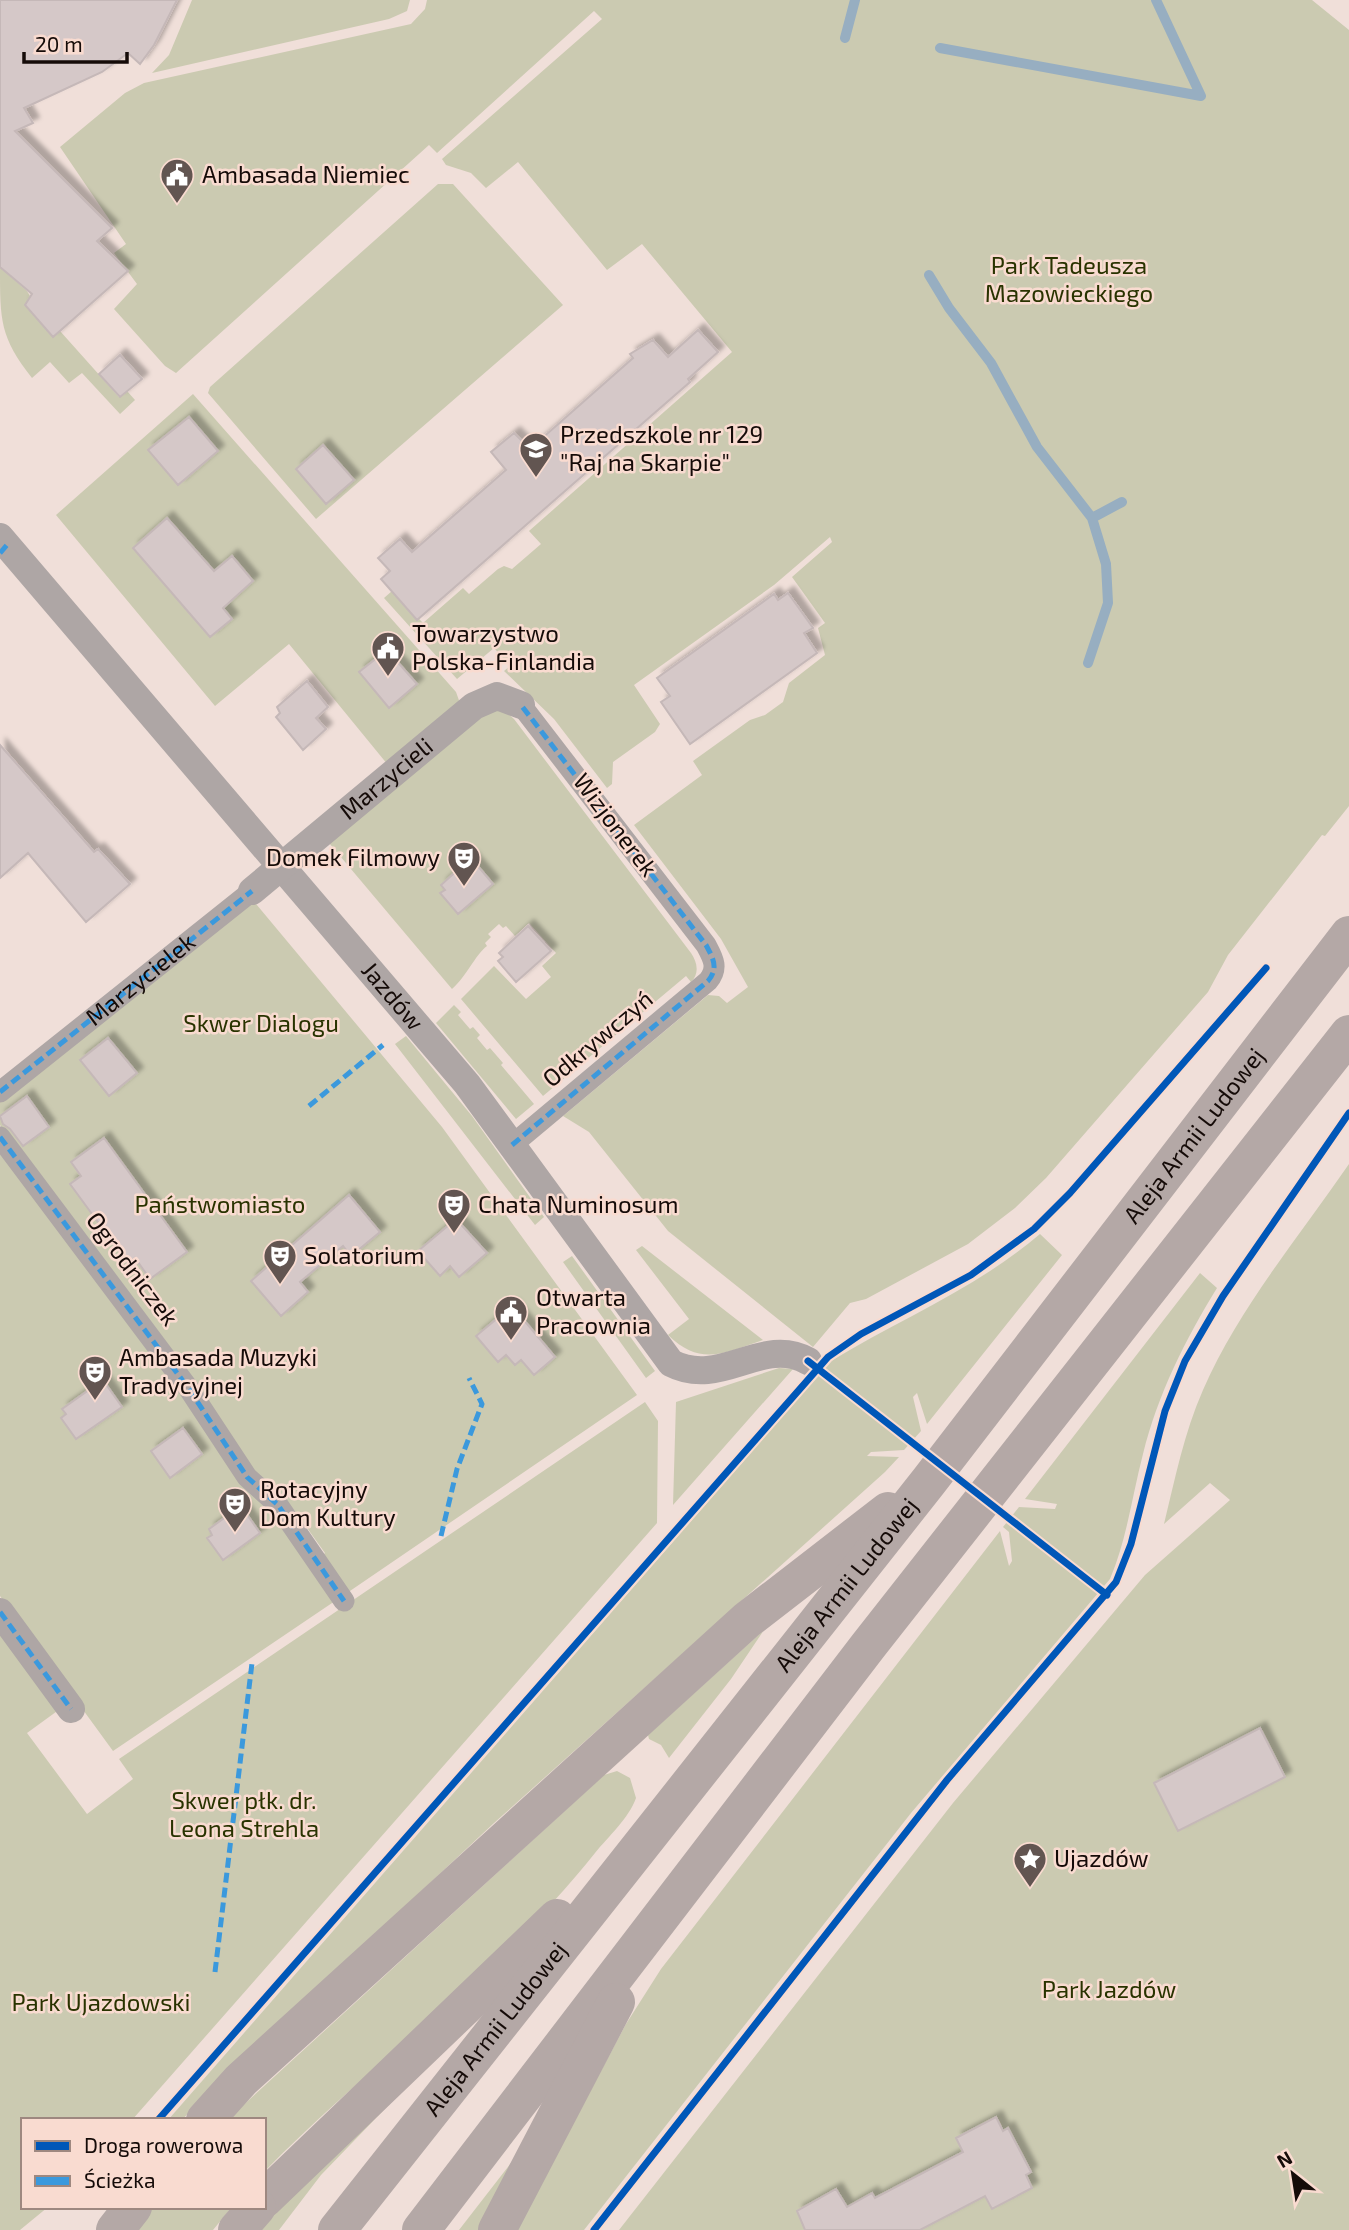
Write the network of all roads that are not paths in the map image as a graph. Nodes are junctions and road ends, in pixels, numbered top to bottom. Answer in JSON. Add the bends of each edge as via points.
{"nodes":[{"id":1,"x":2,"y":545,"type":"edge"},
{"id":2,"x":509,"y":700,"type":"joint"},
{"id":3,"x":280,"y":867,"type":"junction"},
{"id":4,"x":252,"y":891,"type":"joint"},
{"id":5,"x":1345,"y":940,"type":"edge"},
{"id":6,"x":715,"y":971,"type":"joint"},
{"id":7,"x":1349,"y":1034,"type":"edge"},
{"id":8,"x":0,"y":1092,"type":"edge"},
{"id":9,"x":0,"y":1137,"type":"edge"},
{"id":10,"x":512,"y":1145,"type":"junction"},
{"id":11,"x":808,"y":1361,"type":"dead end"},
{"id":12,"x":929,"y":1481,"type":"junction"},
{"id":13,"x":344,"y":1601,"type":"dead end"},
{"id":14,"x":0,"y":1612,"type":"edge"},
{"id":15,"x":71,"y":1709,"type":"dead end"},
{"id":16,"x":674,"y":1804,"type":"junction"},
{"id":17,"x":659,"y":1917,"type":"junction"},
{"id":18,"x":207,"y":2118,"type":"edge"},
{"id":19,"x":266,"y":2197,"type":"edge"},
{"id":20,"x":131,"y":2209,"type":"edge"},
{"id":21,"x":255,"y":2209,"type":"edge"},
{"id":22,"x":115,"y":2230,"type":"edge"},
{"id":23,"x":237,"y":2230,"type":"edge"},
{"id":24,"x":337,"y":2230,"type":"edge"},
{"id":25,"x":421,"y":2230,"type":"edge"},
{"id":26,"x":497,"y":2230,"type":"edge"}],
"edges":[{"from":1,"to":3,"type":"street","name":"Jazdów"},
{"from":2,"to":3,"type":"street","name":"Marzycieli","via":[[474,706]]},
{"from":2,"to":6,"type":"street","name":"Wizjonerek","via":[[542,729],[706,946]]},
{"from":3,"to":4,"type":"street","name":"Marzycielek"},
{"from":3,"to":10,"type":"street","name":"Jazdów","via":[[467,1084]]},
{"from":4,"to":8,"type":"street","name":"Marzycielek"},
{"from":5,"to":12,"type":"main road","name":"Aleja Armii Ludowej"},
{"from":6,"to":10,"type":"street","name":"Odkrywczyń"},
{"from":7,"to":17,"type":"main road"},
{"from":9,"to":13,"type":"street","name":"Ogrodniczek","via":[[189,1390],[247,1476],[278,1505]]},
{"from":10,"to":11,"type":"street","name":"Jazdów","via":[[671,1363],[699,1373],[782,1352]]},
{"from":12,"to":16,"type":"main road","name":"Aleja Armii Ludowej"},
{"from":12,"to":18,"type":"main road","via":[[747,1620],[241,2080]]},
{"from":14,"to":15,"type":"street"},
{"from":16,"to":19,"type":"main road"},
{"from":16,"to":24,"type":"main road","name":"Aleja Armii Ludowej"},
{"from":17,"to":25,"type":"main road"},
{"from":17,"to":26,"type":"main road"},
{"from":20,"to":22,"type":"main road"},
{"from":21,"to":23,"type":"main road"}]}
